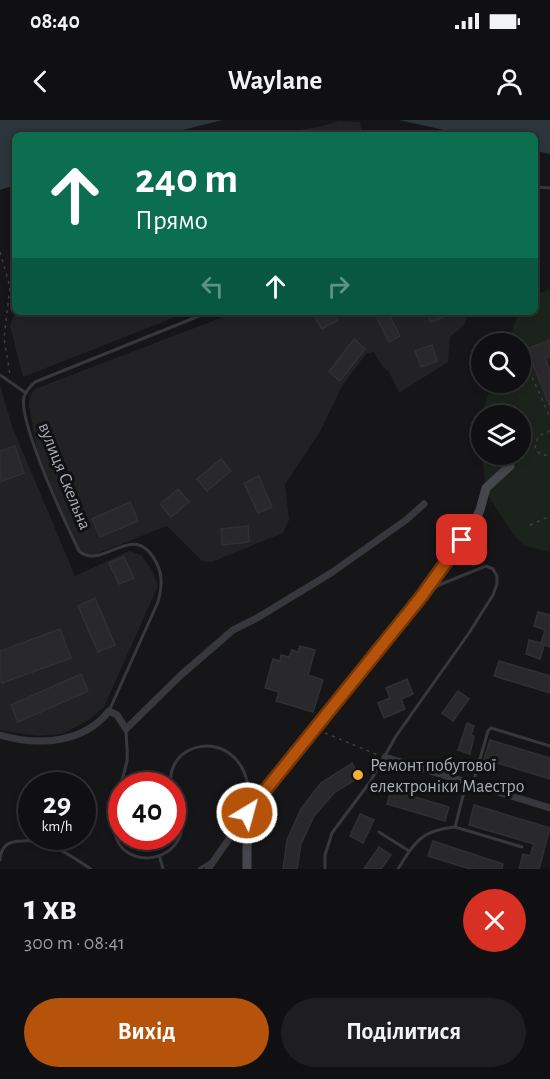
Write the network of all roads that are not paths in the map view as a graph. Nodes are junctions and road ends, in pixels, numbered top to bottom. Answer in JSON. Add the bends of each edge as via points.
{"nodes":[{"id":1,"x":202,"y":315,"type":"edge"},
{"id":2,"x":0,"y":375,"type":"edge"},
{"id":3,"x":26,"y":393,"type":"junction"},
{"id":4,"x":510,"y":466,"type":"dead end"},
{"id":5,"x":424,"y":504,"type":"dead end"},
{"id":6,"x":421,"y":597,"type":"junction"},
{"id":7,"x":109,"y":711,"type":"junction"},
{"id":8,"x":126,"y":729,"type":"junction"},
{"id":9,"x":0,"y":735,"type":"edge"},
{"id":10,"x":550,"y":746,"type":"edge"},
{"id":11,"x":385,"y":757,"type":"junction"},
{"id":12,"x":171,"y":772,"type":"edge"},
{"id":13,"x":470,"y":783,"type":"junction"},
{"id":14,"x":550,"y":808,"type":"edge"},
{"id":15,"x":247,"y":813,"type":"junction"},
{"id":16,"x":455,"y":827,"type":"junction"},
{"id":17,"x":379,"y":832,"type":"dead end"},
{"id":18,"x":522,"y":847,"type":"dead end"},
{"id":19,"x":171,"y":850,"type":"edge"},
{"id":20,"x":409,"y":851,"type":"junction"},
{"id":21,"x":160,"y":858,"type":"junction"},
{"id":22,"x":215,"y":859,"type":"junction"},
{"id":23,"x":0,"y":860,"type":"edge"},
{"id":24,"x":91,"y":869,"type":"edge"},
{"id":25,"x":163,"y":869,"type":"edge"},
{"id":26,"x":199,"y":869,"type":"edge"},
{"id":27,"x":208,"y":869,"type":"edge"},
{"id":28,"x":247,"y":869,"type":"edge"},
{"id":29,"x":325,"y":869,"type":"edge"},
{"id":30,"x":398,"y":869,"type":"edge"}],
"edges":[{"from":1,"to":3,"type":"lane","via":[[35,382]]},
{"from":2,"to":3,"type":"lane"},
{"from":3,"to":7,"type":"lane","name":"вулиця Скельна","via":[[26,422],[79,551],[93,557],[129,544],[140,545],[152,555],[161,574],[158,602]]},
{"from":4,"to":6,"type":"street","via":[[486,488],[472,525]]},
{"from":5,"to":8,"type":"street","via":[[331,573],[232,630]]},
{"from":6,"to":11,"type":"lane","via":[[475,569],[490,566],[495,572],[496,584],[487,604]]},
{"from":6,"to":15,"type":"street"},
{"from":7,"to":8,"type":"street","via":[[117,715]]},
{"from":7,"to":9,"type":"street","name":"вулиця Скельна","via":[[96,725],[69,739],[35,741]]},
{"from":8,"to":21,"type":"lane","via":[[127,758],[117,802],[115,835],[129,855],[143,860]]},
{"from":10,"to":13,"type":"lane","via":[[491,728]]},
{"from":11,"to":13,"type":"street"},
{"from":11,"to":29,"type":"lane","via":[[332,833]]},
{"from":12,"to":15,"type":"lane","via":[[174,764],[192,749],[211,745],[226,750],[236,758],[246,776]]},
{"from":13,"to":14,"type":"street"},
{"from":13,"to":16,"type":"lane"},
{"from":15,"to":22,"type":"street"},
{"from":15,"to":28,"type":"street"},
{"from":16,"to":18,"type":"lane"},
{"from":16,"to":20,"type":"lane","via":[[428,834],[414,842]]},
{"from":17,"to":20,"type":"lane"},
{"from":19,"to":21,"type":"lane"},
{"from":20,"to":30,"type":"lane"},
{"from":21,"to":25,"type":"lane"},
{"from":22,"to":26,"type":"lane"},
{"from":22,"to":27,"type":"street"},
{"from":23,"to":24,"type":"lane","via":[[9,842],[39,840]]}]}
